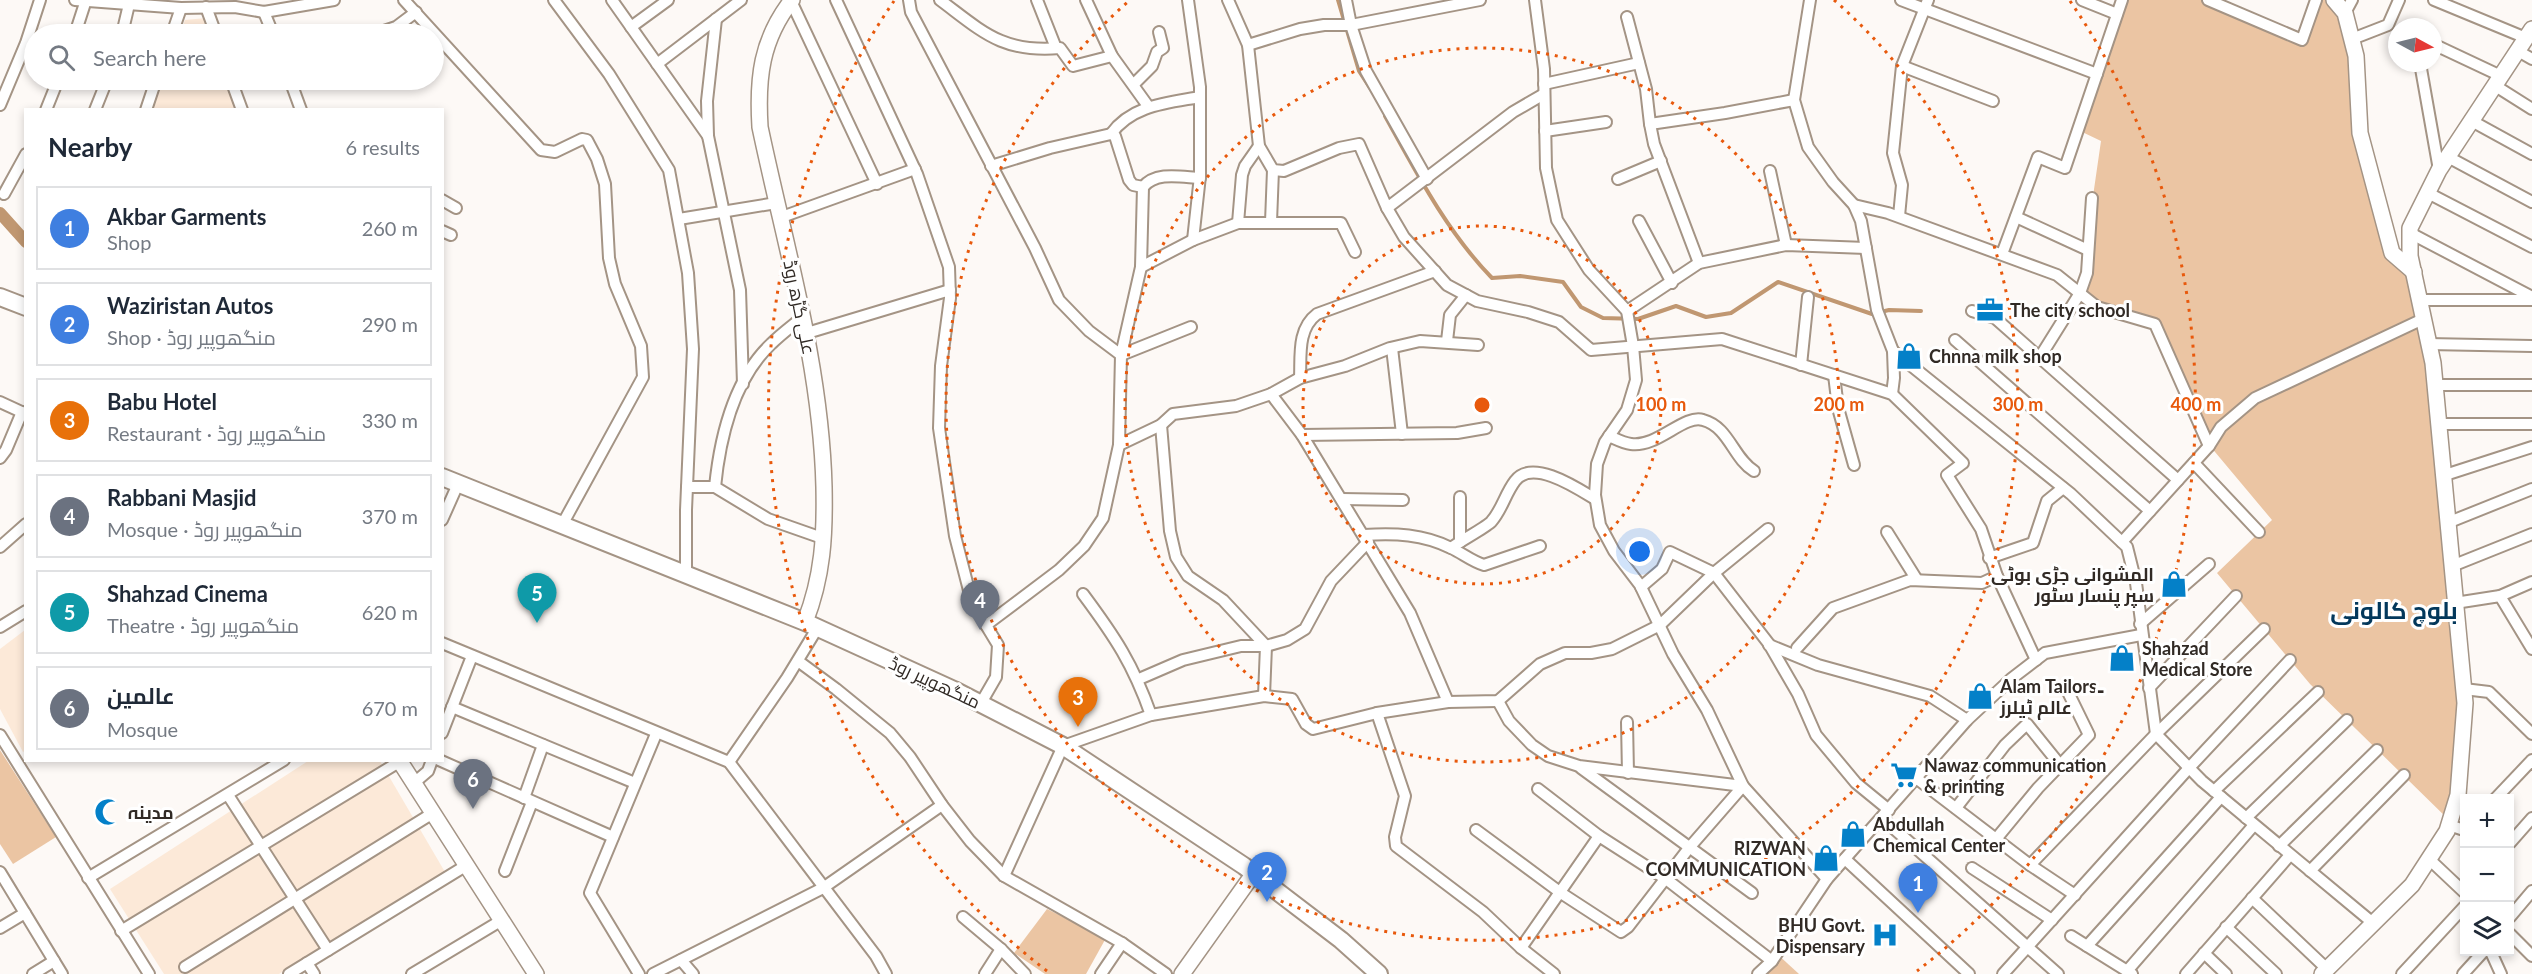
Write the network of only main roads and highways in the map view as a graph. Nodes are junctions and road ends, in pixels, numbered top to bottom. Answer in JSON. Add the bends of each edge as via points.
{"nodes":[{"id":1,"x":0,"y":297,"type":"edge"},
{"id":2,"x":24,"y":306,"type":"edge"},
{"id":3,"x":444,"y":478,"type":"edge"},
{"id":4,"x":1379,"y":974,"type":"edge"}],
"edges":[{"from":1,"to":2,"type":"main road"},
{"from":3,"to":4,"type":"main road","name":"منگھوپیر روڈ","via":[[812,625],[1064,746],[1254,873]]}]}
